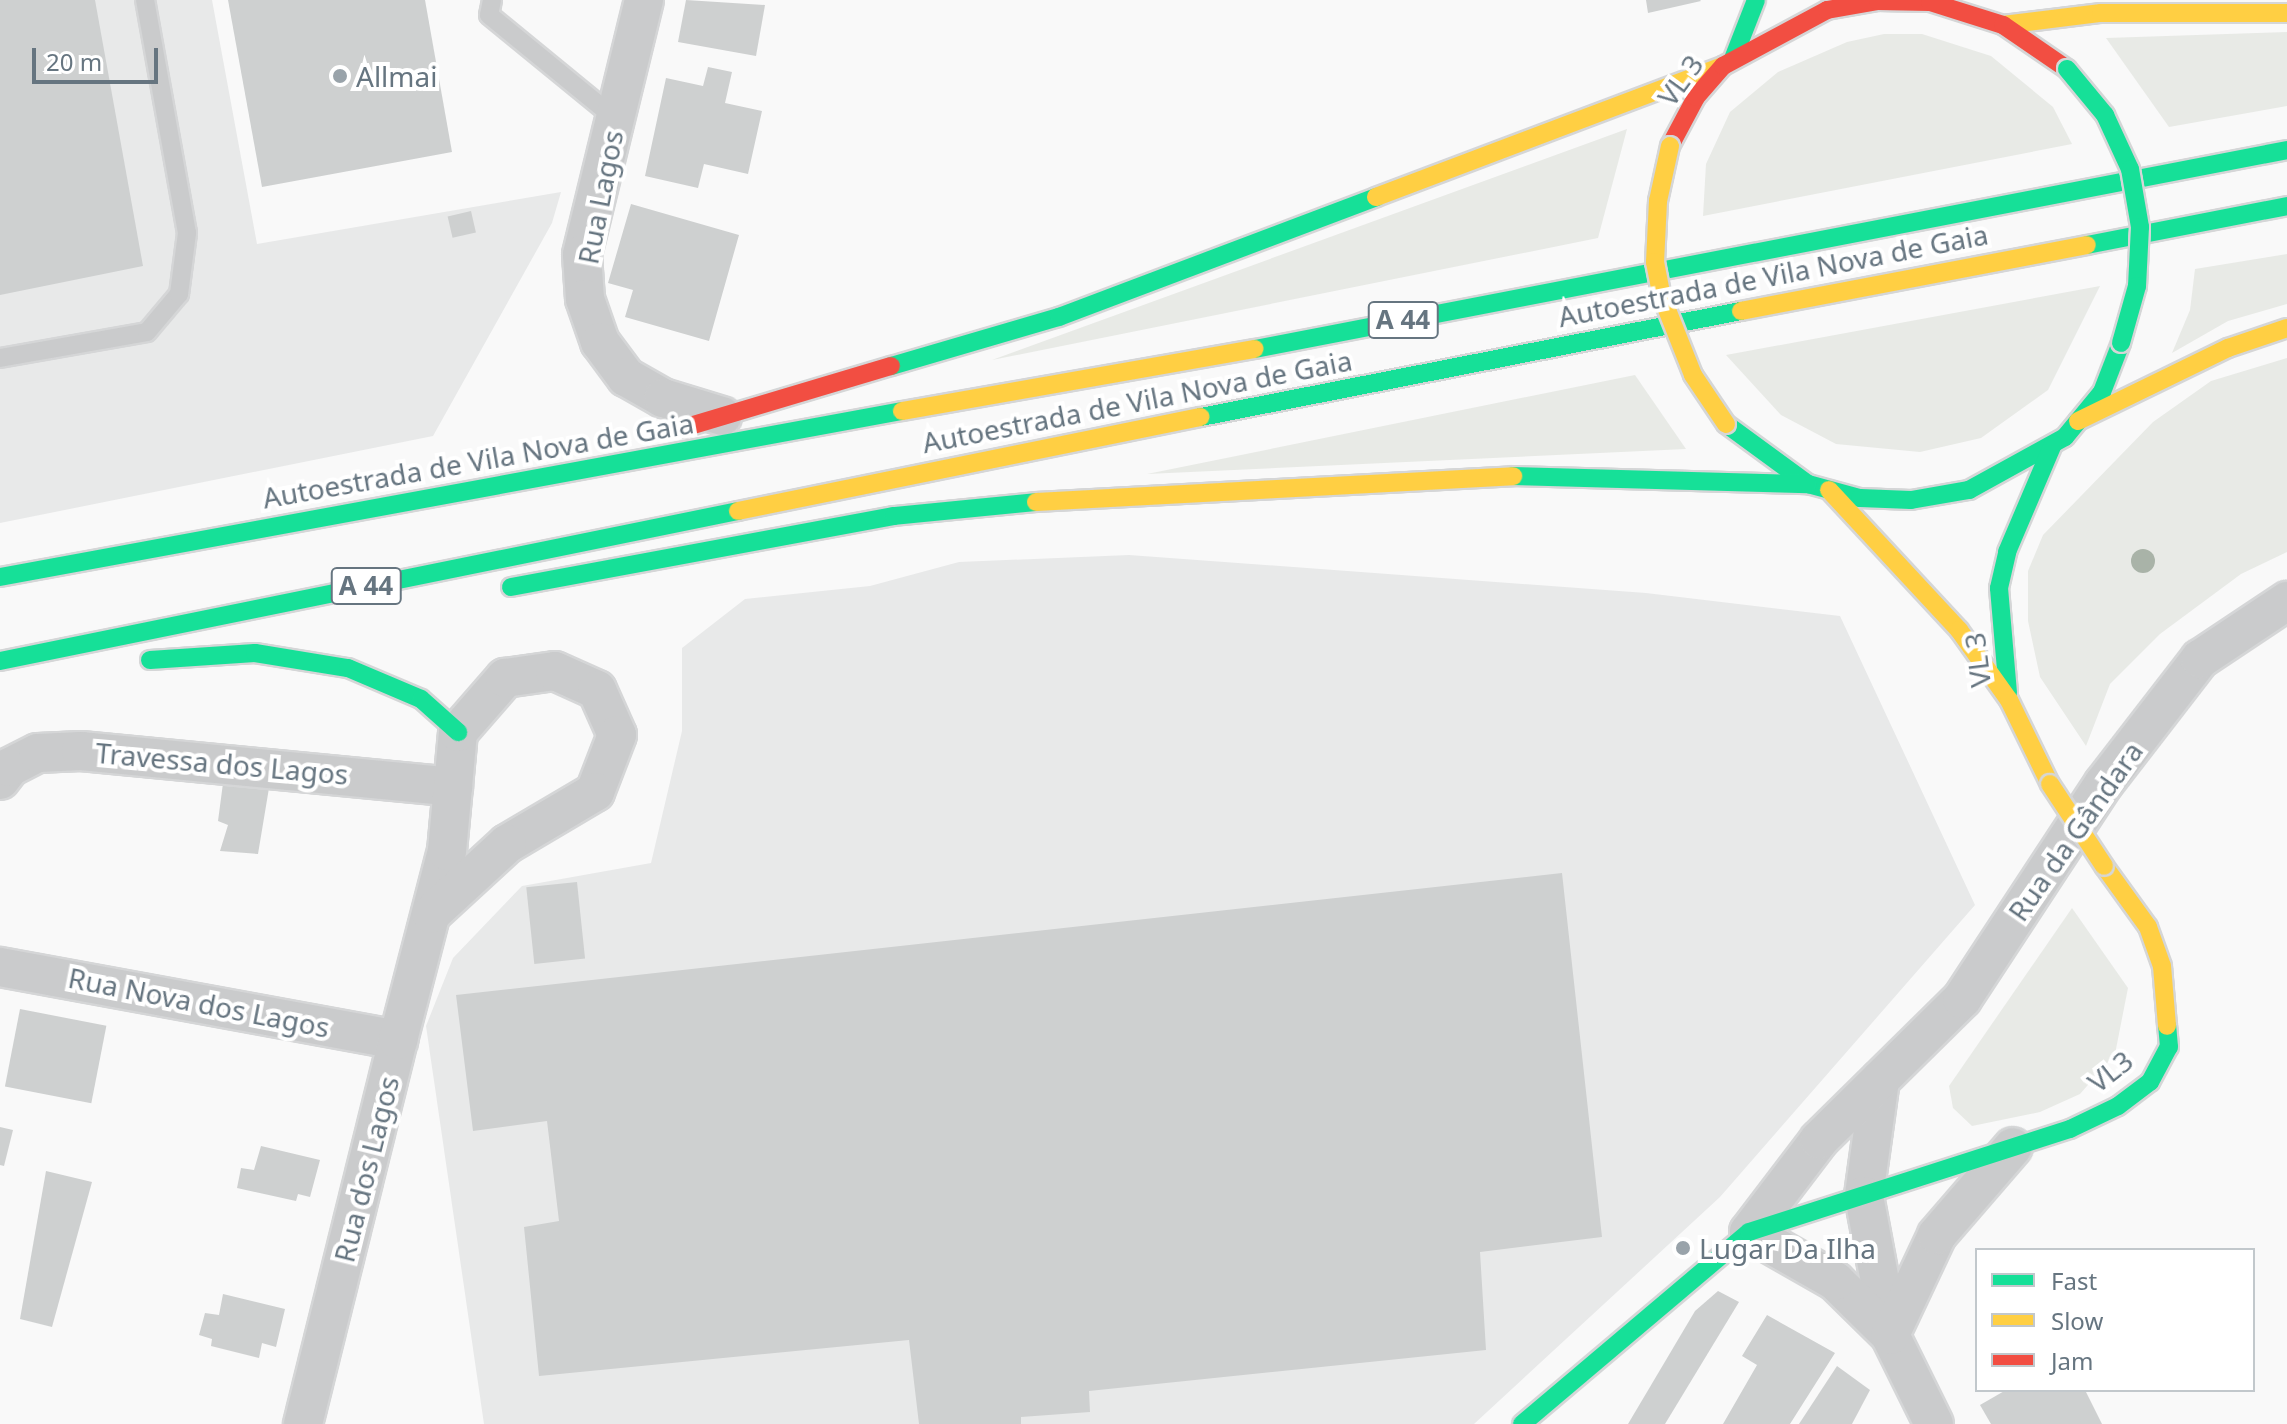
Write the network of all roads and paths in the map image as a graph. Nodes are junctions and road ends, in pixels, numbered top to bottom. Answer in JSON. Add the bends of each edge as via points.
{"nodes":[{"id":1,"x":145,"y":0,"type":"edge"},
{"id":2,"x":492,"y":0,"type":"edge"},
{"id":3,"x":644,"y":0,"type":"edge"},
{"id":4,"x":1756,"y":0,"type":"edge"},
{"id":5,"x":1965,"y":0,"type":"edge"},
{"id":6,"x":2287,"y":13,"type":"edge"},
{"id":7,"x":1980,"y":14,"type":"junction"},
{"id":8,"x":2003,"y":25,"type":"junction"},
{"id":9,"x":1728,"y":62,"type":"junction"},
{"id":10,"x":616,"y":119,"type":"junction"},
{"id":11,"x":2287,"y":150,"type":"edge"},
{"id":12,"x":2287,"y":206,"type":"edge"},
{"id":13,"x":2287,"y":328,"type":"edge"},
{"id":14,"x":0,"y":358,"type":"edge"},
{"id":15,"x":722,"y":416,"type":"junction"},
{"id":16,"x":2078,"y":421,"type":"junction"},
{"id":17,"x":2053,"y":444,"type":"junction"},
{"id":18,"x":516,"y":478,"type":"junction"},
{"id":19,"x":1808,"y":484,"type":"junction"},
{"id":20,"x":1829,"y":490,"type":"junction"},
{"id":21,"x":0,"y":577,"type":"edge"},
{"id":22,"x":495,"y":590,"type":"dead end"},
{"id":23,"x":2287,"y":601,"type":"edge"},
{"id":24,"x":276,"y":635,"type":"dead end"},
{"id":25,"x":0,"y":661,"type":"edge"},
{"id":26,"x":2009,"y":700,"type":"junction"},
{"id":27,"x":458,"y":732,"type":"junction"},
{"id":28,"x":0,"y":780,"type":"edge"},
{"id":29,"x":453,"y":787,"type":"junction"},
{"id":30,"x":431,"y":914,"type":"junction"},
{"id":31,"x":0,"y":967,"type":"edge"},
{"id":32,"x":398,"y":1040,"type":"junction"},
{"id":33,"x":1880,"y":1080,"type":"junction"},
{"id":34,"x":2013,"y":1147,"type":"junction"},
{"id":35,"x":1864,"y":1196,"type":"junction"},
{"id":36,"x":1749,"y":1232,"type":"junction"},
{"id":37,"x":1890,"y":1335,"type":"junction"},
{"id":38,"x":303,"y":1424,"type":"edge"},
{"id":39,"x":1522,"y":1424,"type":"edge"},
{"id":40,"x":1934,"y":1424,"type":"edge"}],
"edges":[{"from":1,"to":14,"type":"lane","via":[[187,233],[179,294],[147,332]]},
{"from":2,"to":10,"type":"lane","via":[[489,15]]},
{"from":3,"to":10,"type":"street","name":"Rua Lagos"},
{"from":4,"to":9,"type":"main road","name":"VL 3"},
{"from":5,"to":7,"type":"main road","name":"VL 3"},
{"from":6,"to":8,"type":"main road","via":[[2101,13]]},
{"from":7,"to":8,"type":"main road","name":"VL 3"},
{"from":7,"to":9,"type":"main road","name":"VL 3","via":[[1930,2],[1878,1],[1827,10]]},
{"from":8,"to":16,"type":"main road","name":"VL 3","bridge":true,"via":[[2067,69],[2105,115],[2130,169],[2139,257],[2121,343],[2102,392]]},
{"from":9,"to":15,"type":"main road","via":[[1059,317]]},
{"from":9,"to":19,"type":"main road","name":"VL 3","bridge":true,"via":[[1696,97],[1670,146],[1658,201],[1655,262],[1662,297],[1693,375],[1726,424]]},
{"from":10,"to":15,"type":"street","name":"Rua Lagos","via":[[582,255],[584,285],[600,342],[626,377],[663,398]]},
{"from":11,"to":18,"type":"main road","name":"Autoestrada de Vila Nova de Gaia","number":"A 44","via":[[1182,363]]},
{"from":12,"to":25,"type":"main road","name":"Autoestrada de Vila Nova de Gaia","number":"A 44","via":[[1277,401]]},
{"from":13,"to":16,"type":"main road","via":[[2228,348]]},
{"from":15,"to":18,"type":"main road"},
{"from":16,"to":17,"type":"main road","name":"VL 3"},
{"from":17,"to":20,"type":"main road","name":"VL 3","via":[[1969,490],[1911,500]]},
{"from":17,"to":26,"type":"main road","name":"VL 3","via":[[2007,552],[1999,588]]},
{"from":18,"to":21,"type":"main road","name":"Autoestrada de Vila Nova de Gaia","number":"A 44"},
{"from":19,"to":20,"type":"main road","name":"VL 3"},
{"from":19,"to":22,"type":"main road","via":[[1537,475],[1102,496],[894,516]]},
{"from":20,"to":26,"type":"main road","name":"VL 3","via":[[1959,630]]},
{"from":23,"to":33,"type":"street","name":"Rua da Gândara","via":[[2200,659],[2104,783],[1962,999]]},
{"from":24,"to":27,"type":"main road","via":[[143,662],[255,653],[348,668],[421,699]]},
{"from":26,"to":34,"type":"main road","name":"VL3","bridge":true,"via":[[2050,784],[2148,927],[2162,966],[2169,1047],[2150,1082],[2118,1106]]},
{"from":27,"to":29,"type":"street","name":"Rua dos Lagos"},
{"from":27,"to":30,"type":"street","via":[[505,678],[555,671],[597,690],[617,735],[595,792],[507,844]]},
{"from":28,"to":29,"type":"street","name":"Travessa dos Lagos","via":[[10,767],[38,753],[81,751]]},
{"from":29,"to":30,"type":"street","name":"Rua dos Lagos"},
{"from":30,"to":32,"type":"street","name":"Rua dos Lagos"},
{"from":31,"to":32,"type":"street","name":"Rua Nova dos Lagos"},
{"from":32,"to":38,"type":"street","name":"Rua dos Lagos"},
{"from":33,"to":35,"type":"street"},
{"from":33,"to":36,"type":"street","name":"Rua da Gândara","via":[[1819,1140]]},
{"from":34,"to":35,"type":"main road","name":"VL3"},
{"from":34,"to":37,"type":"street","via":[[1937,1235]]},
{"from":35,"to":36,"type":"main road","name":"VL3"},
{"from":35,"to":37,"type":"street"},
{"from":36,"to":37,"type":"street","via":[[1835,1281]]},
{"from":36,"to":39,"type":"main road","name":"Rua da Gândara"},
{"from":37,"to":40,"type":"street"}]}
